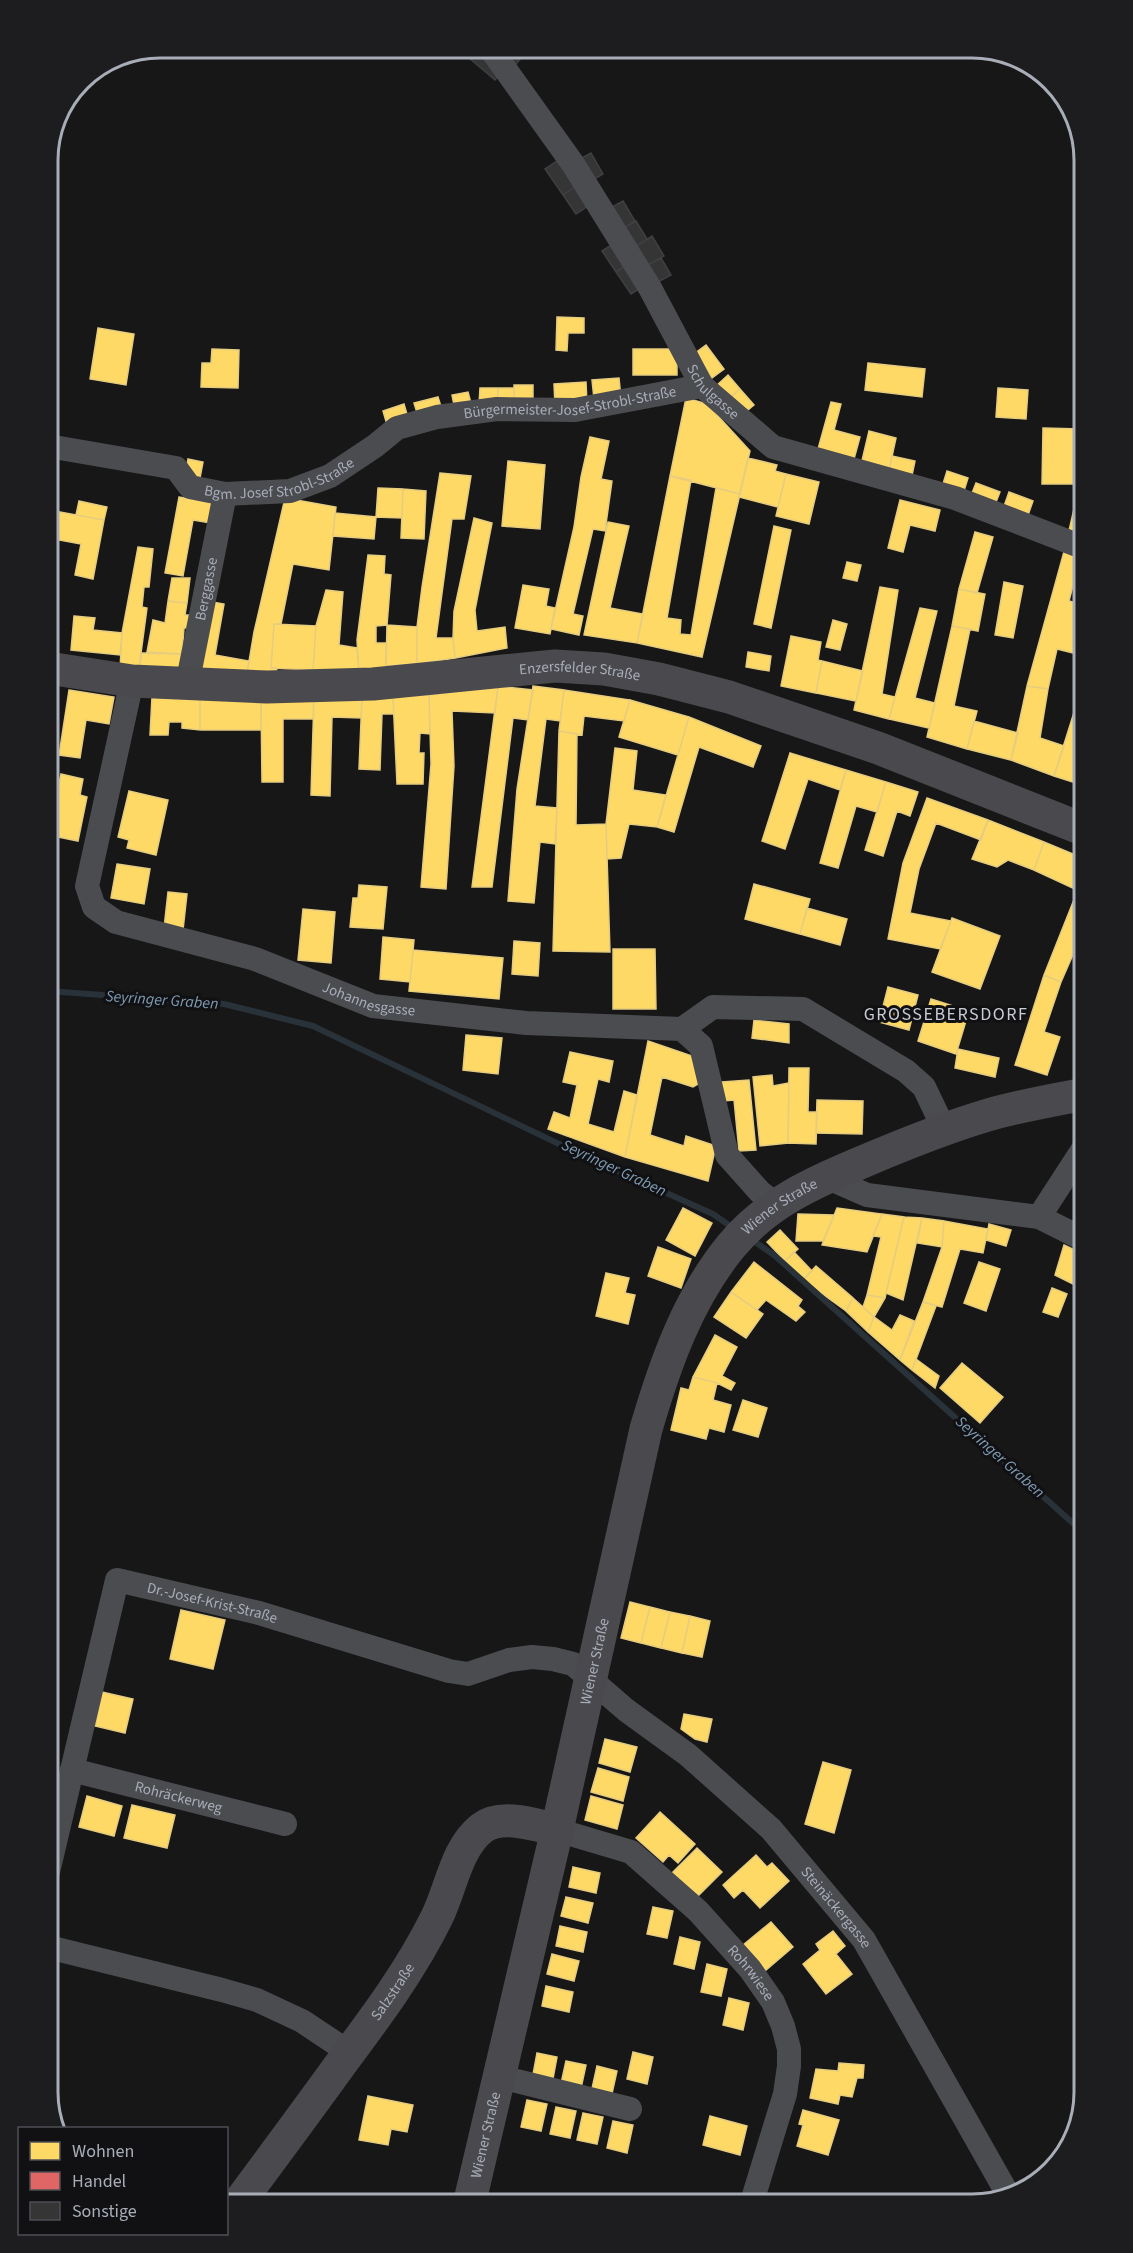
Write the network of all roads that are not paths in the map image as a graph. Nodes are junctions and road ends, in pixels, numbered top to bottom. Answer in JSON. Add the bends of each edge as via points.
{"nodes":[{"id":1,"x":497,"y":58,"type":"edge"},
{"id":2,"x":702,"y":386,"type":"junction"},
{"id":3,"x":437,"y":417,"type":"joint"},
{"id":4,"x":59,"y":448,"type":"edge"},
{"id":5,"x":225,"y":494,"type":"junction"},
{"id":6,"x":1074,"y":544,"type":"edge"},
{"id":7,"x":59,"y":670,"type":"edge"},
{"id":8,"x":132,"y":681,"type":"junction"},
{"id":9,"x":187,"y":685,"type":"junction"},
{"id":10,"x":1074,"y":826,"type":"edge"},
{"id":11,"x":682,"y":1029,"type":"junction"},
{"id":12,"x":1074,"y":1096,"type":"edge"},
{"id":13,"x":944,"y":1129,"type":"junction"},
{"id":14,"x":1074,"y":1163,"type":"edge"},
{"id":15,"x":826,"y":1178,"type":"junction"},
{"id":16,"x":770,"y":1209,"type":"junction"},
{"id":17,"x":1039,"y":1217,"type":"junction"},
{"id":18,"x":1074,"y":1234,"type":"edge"},
{"id":19,"x":590,"y":1681,"type":"junction"},
{"id":20,"x":72,"y":1770,"type":"junction"},
{"id":21,"x":285,"y":1824,"type":"dead end"},
{"id":22,"x":58,"y":1829,"type":"edge"},
{"id":23,"x":557,"y":1830,"type":"junction"},
{"id":24,"x":58,"y":1949,"type":"edge"},
{"id":25,"x":350,"y":2053,"type":"junction"},
{"id":26,"x":500,"y":2077,"type":"junction"},
{"id":27,"x":630,"y":2109,"type":"dead end"},
{"id":28,"x":1005,"y":2189,"type":"edge"},
{"id":29,"x":245,"y":2194,"type":"edge"},
{"id":30,"x":472,"y":2194,"type":"edge"},
{"id":31,"x":754,"y":2194,"type":"edge"}],
"edges":[{"from":1,"to":2,"type":"street","name":"Schulgasse","via":[[573,164],[650,288]]},
{"from":2,"to":3,"type":"street","name":"Bürgermeister-Josef-Strobl-Straße","via":[[575,410],[497,410]]},
{"from":2,"to":6,"type":"street","name":"Schulgasse","via":[[773,447],[955,498]]},
{"from":3,"to":5,"type":"street","name":"Bgm. Josef Strobl-Straße","via":[[397,428],[330,476],[290,491]]},
{"from":4,"to":5,"type":"street","name":"Bgm. Josef Strobl-Straße","via":[[176,468],[190,487]]},
{"from":5,"to":9,"type":"street","name":"Berggasse"},
{"from":7,"to":8,"type":"street","name":"Enzersfelder Straße"},
{"from":8,"to":9,"type":"street","name":"Enzersfelder Straße"},
{"from":8,"to":11,"type":"street","name":"Johannesgasse","via":[[87,886],[94,906],[117,922],[255,959],[373,1006],[526,1023]]},
{"from":9,"to":10,"type":"street","name":"Enzersfelder Straße","via":[[373,684],[555,666],[604,669],[729,697],[878,748]]},
{"from":11,"to":13,"type":"street","via":[[712,1007],[803,1009],[906,1071],[924,1087]]},
{"from":11,"to":16,"type":"street","via":[[700,1046],[727,1155]]},
{"from":12,"to":13,"type":"street","name":"Wiener Straße","via":[[990,1114]]},
{"from":13,"to":15,"type":"street","name":"Wiener Straße"},
{"from":14,"to":17,"type":"street"},
{"from":15,"to":16,"type":"street","name":"Wiener Straße"},
{"from":15,"to":17,"type":"street","name":"Wiener Straße","via":[[867,1195]]},
{"from":16,"to":19,"type":"street","name":"Wiener Straße","via":[[733,1244],[697,1298],[660,1383],[646,1429]]},
{"from":17,"to":18,"type":"street","name":"Wiener Straße"},
{"from":19,"to":20,"type":"street","name":"Dr.-Josef-Krist-Straße","via":[[573,1665],[532,1657],[509,1660],[468,1674],[449,1671],[259,1613],[117,1580]]},
{"from":19,"to":23,"type":"street","name":"Wiener Straße"},
{"from":19,"to":28,"type":"street","name":"Steinäckergasse","via":[[688,1755],[771,1829],[864,1940]]},
{"from":20,"to":21,"type":"street","name":"Rohräckerweg"},
{"from":20,"to":22,"type":"street","name":"Dr.-Josef-Krist-Straße"},
{"from":23,"to":25,"type":"street","name":"Salzstraße","via":[[502,1822],[483,1827],[475,1834],[412,1963]]},
{"from":23,"to":26,"type":"street","name":"Wiener Straße"},
{"from":23,"to":31,"type":"street","name":"Rohrwiese","via":[[631,1852],[698,1911],[750,1969],[772,2002],[783,2026],[789,2066]]},
{"from":24,"to":25,"type":"street","via":[[257,2000],[302,2021]]},
{"from":25,"to":29,"type":"street","name":"Salzstraße"},
{"from":26,"to":27,"type":"street"},
{"from":26,"to":30,"type":"street","name":"Wiener Straße"}]}
